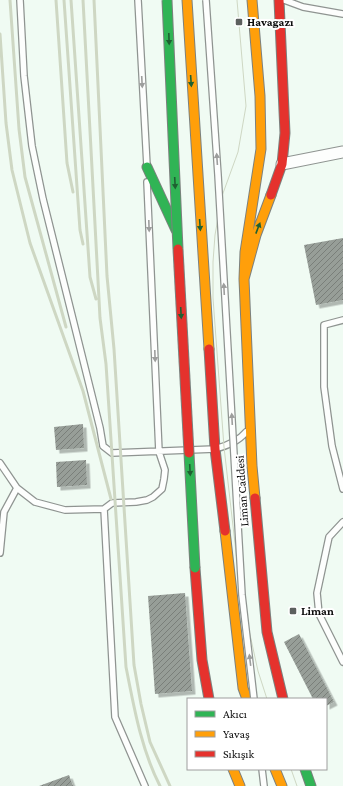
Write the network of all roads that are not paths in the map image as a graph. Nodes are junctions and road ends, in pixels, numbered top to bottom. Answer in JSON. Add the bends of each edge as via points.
{"nodes":[{"id":1,"x":20,"y":0,"type":"edge"},
{"id":2,"x":138,"y":0,"type":"edge"},
{"id":3,"x":167,"y":0,"type":"edge"},
{"id":4,"x":187,"y":0,"type":"edge"},
{"id":5,"x":206,"y":0,"type":"edge"},
{"id":6,"x":252,"y":0,"type":"edge"},
{"id":7,"x":279,"y":0,"type":"edge"},
{"id":8,"x":284,"y":0,"type":"edge"},
{"id":9,"x":343,"y":14,"type":"edge"},
{"id":10,"x":343,"y":152,"type":"edge"},
{"id":11,"x":282,"y":164,"type":"junction"},
{"id":12,"x":147,"y":167,"type":"junction"},
{"id":13,"x":188,"y":257,"type":"dead end"},
{"id":14,"x":195,"y":270,"type":"dead end"},
{"id":15,"x":244,"y":279,"type":"junction"},
{"id":16,"x":204,"y":291,"type":"junction"},
{"id":17,"x":343,"y":320,"type":"edge"},
{"id":18,"x":250,"y":428,"type":"junction"},
{"id":19,"x":215,"y":449,"type":"junction"},
{"id":20,"x":159,"y":452,"type":"junction"},
{"id":21,"x":0,"y":463,"type":"edge"},
{"id":22,"x":17,"y":488,"type":"junction"},
{"id":23,"x":343,"y":489,"type":"edge"},
{"id":24,"x":104,"y":508,"type":"junction"},
{"id":25,"x":343,"y":522,"type":"edge"},
{"id":26,"x":0,"y":553,"type":"edge"},
{"id":27,"x":343,"y":662,"type":"edge"},
{"id":28,"x":209,"y":698,"type":"edge"},
{"id":29,"x":247,"y":698,"type":"edge"},
{"id":30,"x":254,"y":698,"type":"edge"},
{"id":31,"x":283,"y":698,"type":"edge"},
{"id":32,"x":233,"y":770,"type":"edge"},
{"id":33,"x":262,"y":770,"type":"edge"},
{"id":34,"x":275,"y":770,"type":"edge"},
{"id":35,"x":304,"y":770,"type":"edge"},
{"id":36,"x":145,"y":786,"type":"edge"},
{"id":37,"x":240,"y":786,"type":"edge"},
{"id":38,"x":264,"y":786,"type":"edge"},
{"id":39,"x":282,"y":786,"type":"edge"},
{"id":40,"x":310,"y":786,"type":"edge"}],
"edges":[{"from":1,"to":20,"type":"lane","via":[[24,76],[32,146],[104,446],[112,453]]},
{"from":2,"to":12,"type":"lane","one_way":true},
{"from":3,"to":28,"type":"main road","one_way":true,"bridge":true,"via":[[195,568],[202,660]]},
{"from":4,"to":16,"type":"main road","one_way":true},
{"from":30,"to":5,"type":"lane","one_way":true,"bridge":true,"via":[[242,595]]},
{"from":6,"to":15,"type":"main road","name":"Liman Caddesi","via":[[260,96],[261,148],[244,252]]},
{"from":7,"to":11,"type":"main road","via":[[285,133]]},
{"from":8,"to":9,"type":"lane","via":[[303,7]]},
{"from":10,"to":11,"type":"street"},
{"from":15,"to":11,"type":"main road","one_way":true,"via":[[256,235]]},
{"from":12,"to":13,"type":"main road"},
{"from":12,"to":20,"type":"lane","one_way":true},
{"from":14,"to":16,"type":"main road"},
{"from":15,"to":18,"type":"main road","name":"Liman Caddesi"},
{"from":16,"to":19,"type":"main road"},
{"from":17,"to":23,"type":"lane","via":[[324,325],[324,387],[332,446]]},
{"from":18,"to":19,"type":"lane","via":[[244,436],[229,445]]},
{"from":18,"to":31,"type":"main road","name":"Liman Caddesi","via":[[267,632]]},
{"from":19,"to":20,"type":"lane"},
{"from":19,"to":29,"type":"main road","via":[[243,688]]},
{"from":20,"to":24,"type":"lane","via":[[165,470],[162,489],[147,500],[112,503]]},
{"from":21,"to":22,"type":"lane"},
{"from":22,"to":24,"type":"lane","via":[[35,502],[65,510]]},
{"from":22,"to":26,"type":"lane","via":[[4,512]]},
{"from":24,"to":36,"type":"lane","via":[[115,717]]},
{"from":25,"to":27,"type":"lane","via":[[329,537],[317,593],[319,614]]},
{"from":32,"to":37,"type":"main road"},
{"from":33,"to":38,"type":"lane"},
{"from":34,"to":39,"type":"main road"},
{"from":35,"to":40,"type":"main road"}]}
